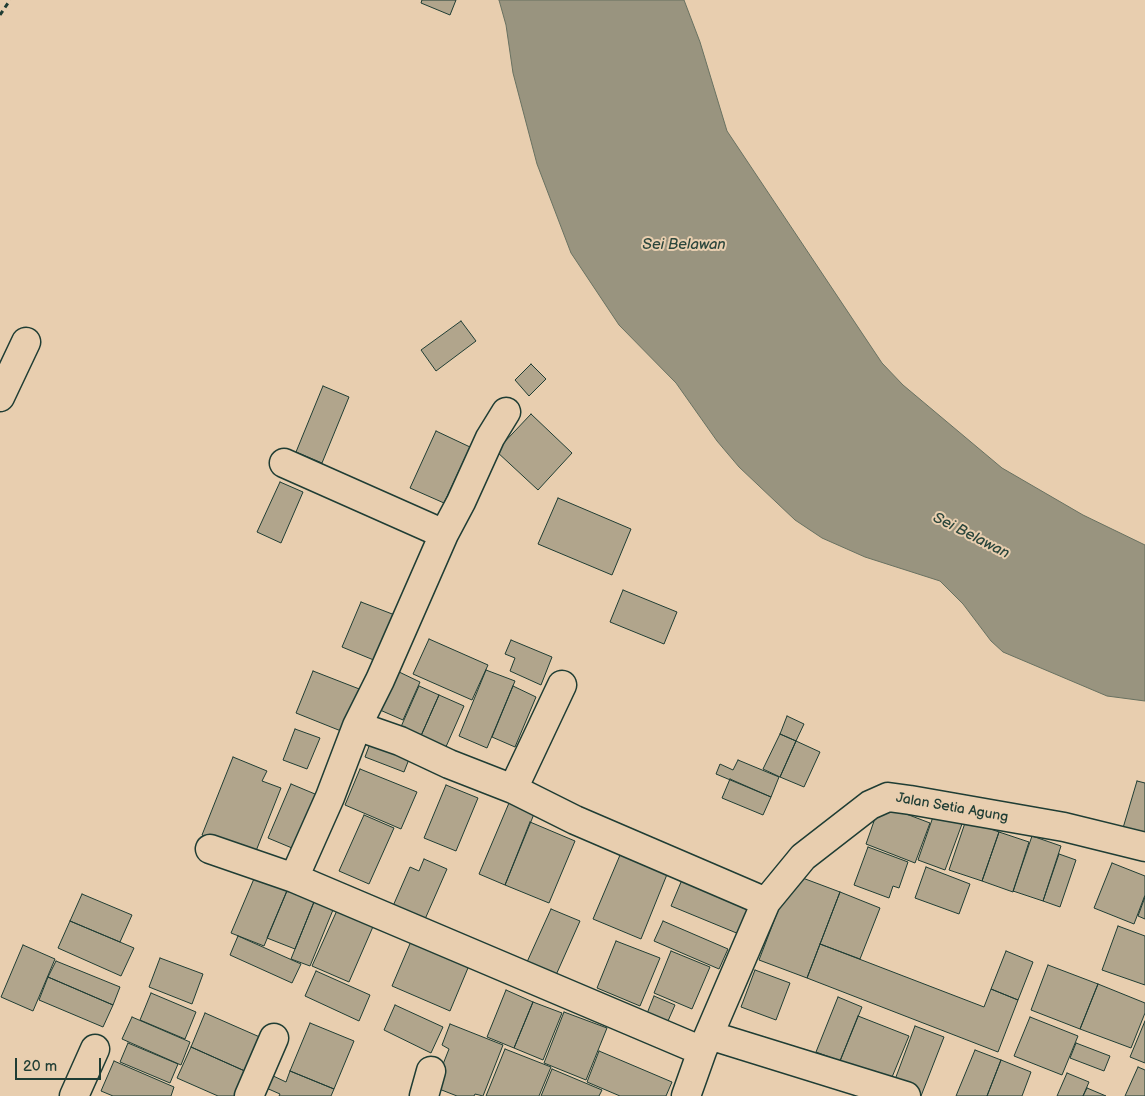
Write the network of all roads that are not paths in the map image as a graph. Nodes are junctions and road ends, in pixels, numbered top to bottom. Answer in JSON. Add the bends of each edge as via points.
{"nodes":[{"id":1,"x":26,"y":342,"type":"dead end"},
{"id":2,"x":0,"y":397,"type":"edge"},
{"id":3,"x":506,"y":412,"type":"dead end"},
{"id":4,"x":284,"y":464,"type":"dead end"},
{"id":5,"x":444,"y":534,"type":"junction"},
{"id":6,"x":562,"y":685,"type":"dead end"},
{"id":7,"x":357,"y":726,"type":"junction"},
{"id":8,"x":513,"y":789,"type":"junction"},
{"id":9,"x":210,"y":848,"type":"dead end"},
{"id":10,"x":1145,"y":848,"type":"edge"},
{"id":11,"x":294,"y":878,"type":"junction"},
{"id":12,"x":766,"y":902,"type":"junction"},
{"id":13,"x":274,"y":1038,"type":"dead end"},
{"id":14,"x":706,"y":1043,"type":"junction"},
{"id":15,"x":95,"y":1049,"type":"dead end"},
{"id":16,"x":74,"y":1096,"type":"edge"},
{"id":17,"x":249,"y":1096,"type":"edge"},
{"id":18,"x":686,"y":1096,"type":"edge"},
{"id":19,"x":906,"y":1096,"type":"edge"}],
"edges":[{"from":1,"to":2,"type":"street"},
{"from":3,"to":5,"type":"street"},
{"from":4,"to":5,"type":"street"},
{"from":5,"to":7,"type":"street"},
{"from":6,"to":8,"type":"street"},
{"from":7,"to":8,"type":"street"},
{"from":7,"to":11,"type":"street"},
{"from":8,"to":12,"type":"street","via":[[575,820]]},
{"from":9,"to":11,"type":"street"},
{"from":10,"to":12,"type":"street","name":"Jalan Setia Agung","via":[[1064,828],[888,798],[870,805],[803,857]]},
{"from":11,"to":14,"type":"street"},
{"from":12,"to":14,"type":"street","name":"Jalan Setia Agung"},
{"from":13,"to":17,"type":"street"},
{"from":14,"to":18,"type":"street","name":"Jalan Setia Agung"},
{"from":14,"to":19,"type":"street"},
{"from":15,"to":16,"type":"street"}]}
